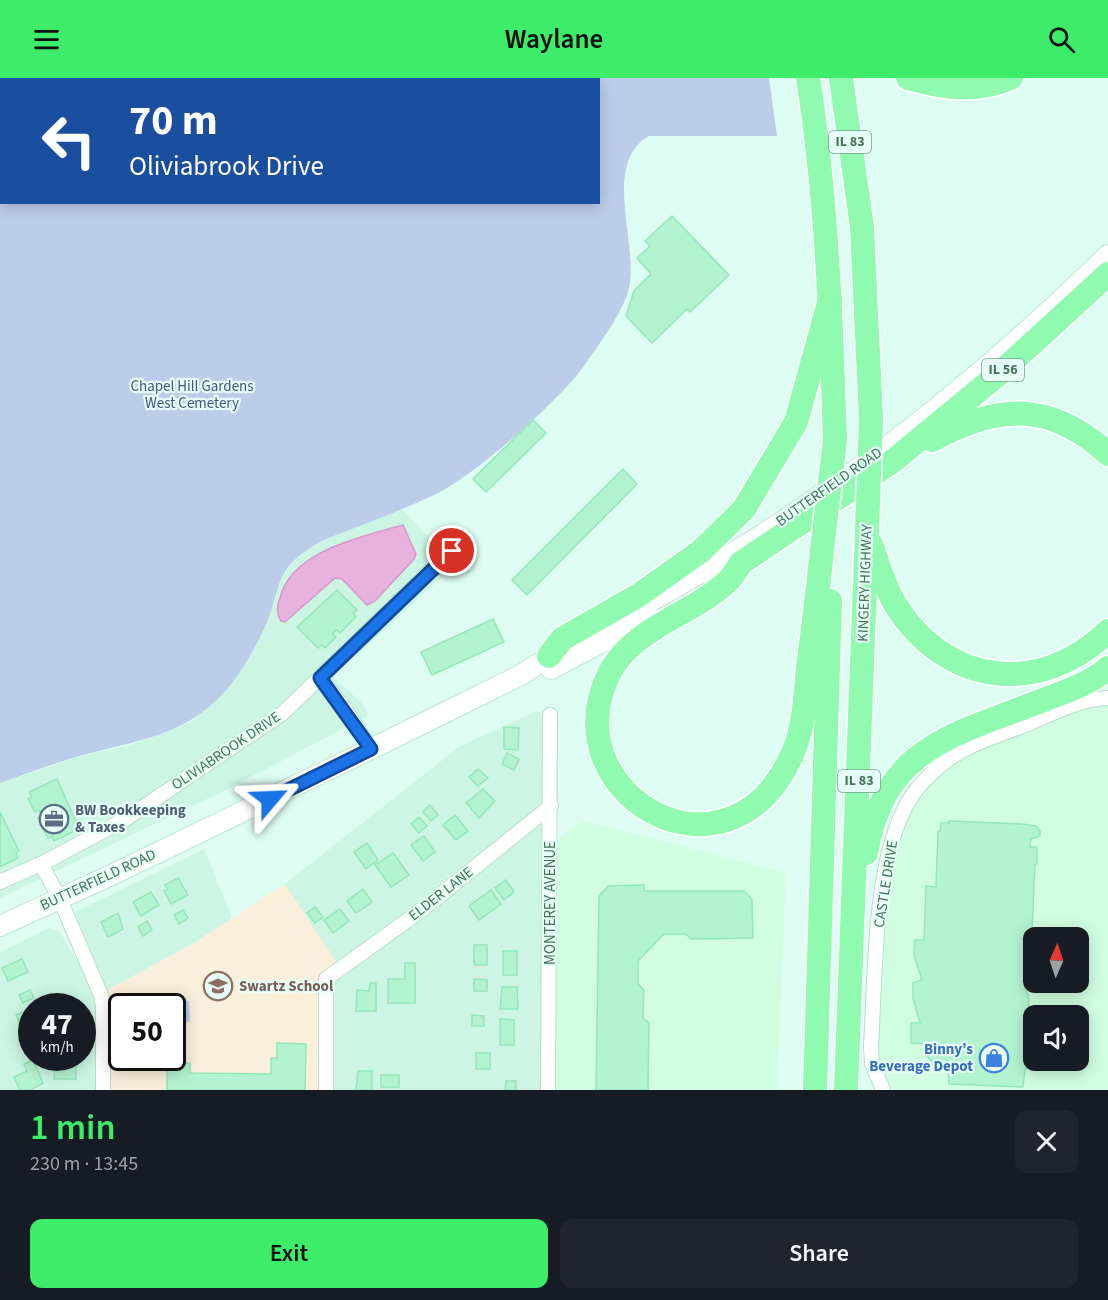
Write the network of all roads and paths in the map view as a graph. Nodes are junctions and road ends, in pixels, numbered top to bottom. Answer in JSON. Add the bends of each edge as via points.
{"nodes":[{"id":1,"x":792,"y":78,"type":"edge"},
{"id":2,"x":808,"y":78,"type":"edge"},
{"id":3,"x":841,"y":78,"type":"edge"},
{"id":4,"x":908,"y":78,"type":"edge"},
{"id":5,"x":1011,"y":78,"type":"edge"},
{"id":6,"x":817,"y":138,"type":"junction"},
{"id":7,"x":1108,"y":255,"type":"edge"},
{"id":8,"x":1108,"y":273,"type":"edge"},
{"id":9,"x":830,"y":299,"type":"junction"},
{"id":10,"x":1108,"y":454,"type":"edge"},
{"id":11,"x":893,"y":461,"type":"junction"},
{"id":12,"x":867,"y":530,"type":"junction"},
{"id":13,"x":827,"y":548,"type":"junction"},
{"id":14,"x":452,"y":551,"type":"dead end"},
{"id":15,"x":741,"y":563,"type":"junction"},
{"id":16,"x":1108,"y":632,"type":"edge"},
{"id":17,"x":549,"y":656,"type":"junction"},
{"id":18,"x":1108,"y":668,"type":"edge"},
{"id":19,"x":519,"y":676,"type":"junction"},
{"id":20,"x":320,"y":678,"type":"junction"},
{"id":21,"x":1108,"y":698,"type":"edge"},
{"id":22,"x":550,"y":715,"type":"dead end"},
{"id":23,"x":371,"y":749,"type":"junction"},
{"id":24,"x":551,"y":806,"type":"junction"},
{"id":25,"x":41,"y":864,"type":"junction"},
{"id":26,"x":0,"y":882,"type":"edge"},
{"id":27,"x":59,"y":897,"type":"junction"},
{"id":28,"x":0,"y":926,"type":"edge"},
{"id":29,"x":848,"y":1031,"type":"junction"},
{"id":30,"x":103,"y":1090,"type":"edge"},
{"id":31,"x":326,"y":1090,"type":"edge"},
{"id":32,"x":548,"y":1090,"type":"edge"},
{"id":33,"x":815,"y":1090,"type":"edge"},
{"id":34,"x":846,"y":1090,"type":"edge"},
{"id":35,"x":883,"y":1090,"type":"edge"}],
"edges":[{"from":1,"to":6,"type":"highway"},
{"from":2,"to":6,"type":"highway","number":"IL 83"},
{"from":3,"to":12,"type":"highway","name":"KINGERY HIGHWAY","number":"IL 83","bridge":true,"via":[[862,227],[871,419]]},
{"from":4,"to":5,"type":"highway","via":[[940,87],[975,89]]},
{"from":6,"to":9,"type":"highway","number":"IL 83"},
{"from":7,"to":17,"type":"main road","name":"BUTTERFIELD ROAD","number":"IL 56","via":[[954,395],[831,487],[700,573]]},
{"from":8,"to":11,"type":"highway","name":"BUTTERFIELD ROAD","number":"IL 56","via":[[1001,372]]},
{"from":9,"to":13,"type":"highway","number":"IL 83","bridge":true,"via":[[835,440]]},
{"from":9,"to":17,"type":"highway","via":[[796,422],[744,509],[693,557],[639,595],[562,639]]},
{"from":10,"to":11,"type":"highway","via":[[1064,423],[1015,412],[945,433]]},
{"from":11,"to":15,"type":"highway","name":"BUTTERFIELD ROAD","number":"IL 56"},
{"from":12,"to":16,"type":"highway","via":[[887,588],[908,622],[938,651],[975,670],[1016,674],[1051,668],[1087,651]]},
{"from":12,"to":29,"type":"highway","name":"KINGERY HIGHWAY","number":"IL 83"},
{"from":13,"to":15,"type":"highway","via":[[802,722],[781,778],[753,806],[733,818],[695,825],[674,822],[639,805],[616,779],[600,741],[600,698],[611,670],[626,650],[728,581]]},
{"from":13,"to":33,"type":"highway","number":"IL 83"},
{"from":14,"to":20,"type":"street","name":"OLIVIABROOK DRIVE"},
{"from":15,"to":19,"type":"main road","name":"BUTTERFIELD ROAD","number":"IL 56","via":[[656,614],[547,671]]},
{"from":17,"to":19,"type":"main road","name":"BUTTERFIELD ROAD","number":"IL 56"},
{"from":18,"to":29,"type":"highway","via":[[1075,688],[946,738],[924,750],[891,783],[867,846]]},
{"from":19,"to":23,"type":"main road","name":"BUTTERFIELD ROAD","number":"IL 56"},
{"from":20,"to":23,"type":"street"},
{"from":20,"to":25,"type":"street","name":"OLIVIABROOK DRIVE","via":[[283,713],[124,820]]},
{"from":21,"to":35,"type":"street","name":"CASTLE DRIVE","via":[[1083,702],[963,750],[941,764],[910,798],[892,841],[877,937],[871,1046],[872,1064]]},
{"from":22,"to":24,"type":"street","name":"MONTEREY AVENUE"},
{"from":23,"to":27,"type":"main road","name":"BUTTERFIELD ROAD","number":"IL 56"},
{"from":24,"to":31,"type":"street","name":"ELDER LANE","via":[[423,909],[326,979]]},
{"from":24,"to":32,"type":"street","name":"MONTEREY AVENUE"},
{"from":25,"to":26,"type":"street","name":"OLIVIABROOK DRIVE"},
{"from":25,"to":27,"type":"street"},
{"from":27,"to":28,"type":"main road","name":"BUTTERFIELD ROAD","number":"IL 56"},
{"from":27,"to":30,"type":"street","via":[[103,1006]]},
{"from":29,"to":34,"type":"highway","name":"KINGERY HIGHWAY","number":"IL 83"}]}
